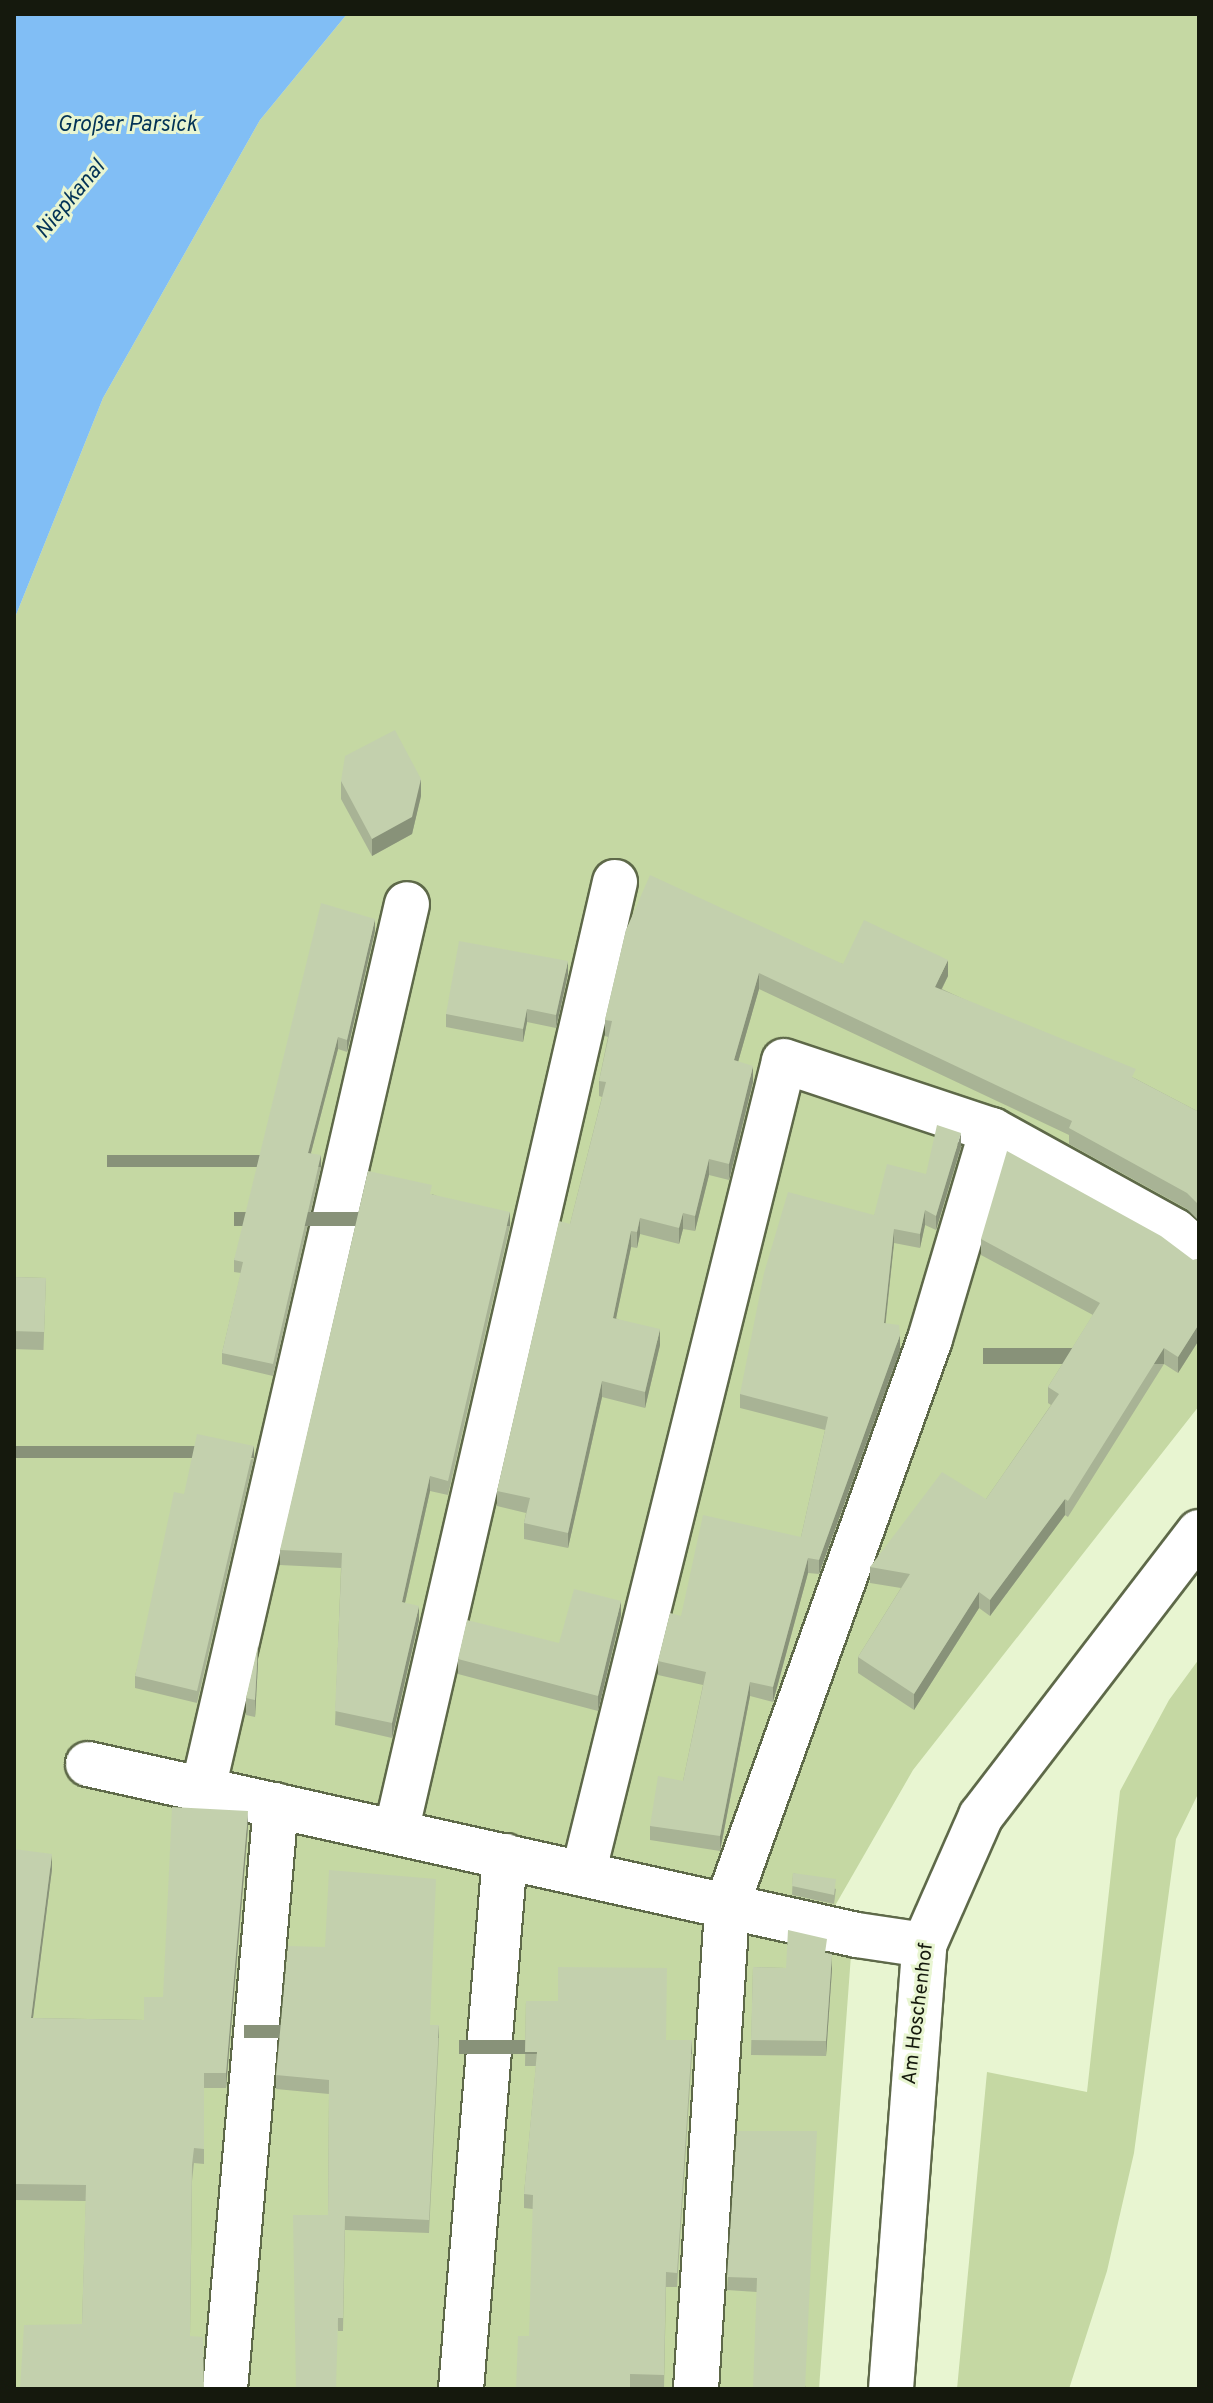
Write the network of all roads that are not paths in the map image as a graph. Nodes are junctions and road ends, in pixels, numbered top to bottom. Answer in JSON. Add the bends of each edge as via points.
{"nodes":[{"id":1,"x":615,"y":882,"type":"dead end"},
{"id":2,"x":407,"y":904,"type":"dead end"},
{"id":3,"x":992,"y":1130,"type":"junction"},
{"id":4,"x":1199,"y":1252,"type":"edge"},
{"id":5,"x":1199,"y":1532,"type":"edge"},
{"id":6,"x":88,"y":1764,"type":"dead end"},
{"id":7,"x":203,"y":1789,"type":"junction"},
{"id":8,"x":276,"y":1805,"type":"junction"},
{"id":9,"x":396,"y":1832,"type":"junction"},
{"id":10,"x":505,"y":1856,"type":"junction"},
{"id":11,"x":583,"y":1874,"type":"junction"},
{"id":12,"x":727,"y":1905,"type":"junction"},
{"id":13,"x":924,"y":1945,"type":"junction"},
{"id":14,"x":225,"y":2389,"type":"edge"},
{"id":15,"x":461,"y":2389,"type":"edge"},
{"id":16,"x":696,"y":2389,"type":"edge"},
{"id":17,"x":891,"y":2389,"type":"edge"}],
"edges":[{"from":1,"to":9,"type":"street"},
{"from":2,"to":7,"type":"street"},
{"from":3,"to":4,"type":"street","via":[[1175,1231]]},
{"from":3,"to":11,"type":"street","via":[[784,1061]]},
{"from":3,"to":12,"type":"street","via":[[930,1339]]},
{"from":5,"to":13,"type":"street","name":"Am Hoschenhof","via":[[981,1816]]},
{"from":6,"to":7,"type":"street"},
{"from":7,"to":8,"type":"street"},
{"from":8,"to":9,"type":"street"},
{"from":8,"to":14,"type":"street"},
{"from":9,"to":10,"type":"street"},
{"from":10,"to":11,"type":"street"},
{"from":10,"to":15,"type":"street"},
{"from":11,"to":12,"type":"street"},
{"from":12,"to":13,"type":"street"},
{"from":12,"to":16,"type":"street"},
{"from":13,"to":17,"type":"street","name":"Am Hoschenhof"}]}
